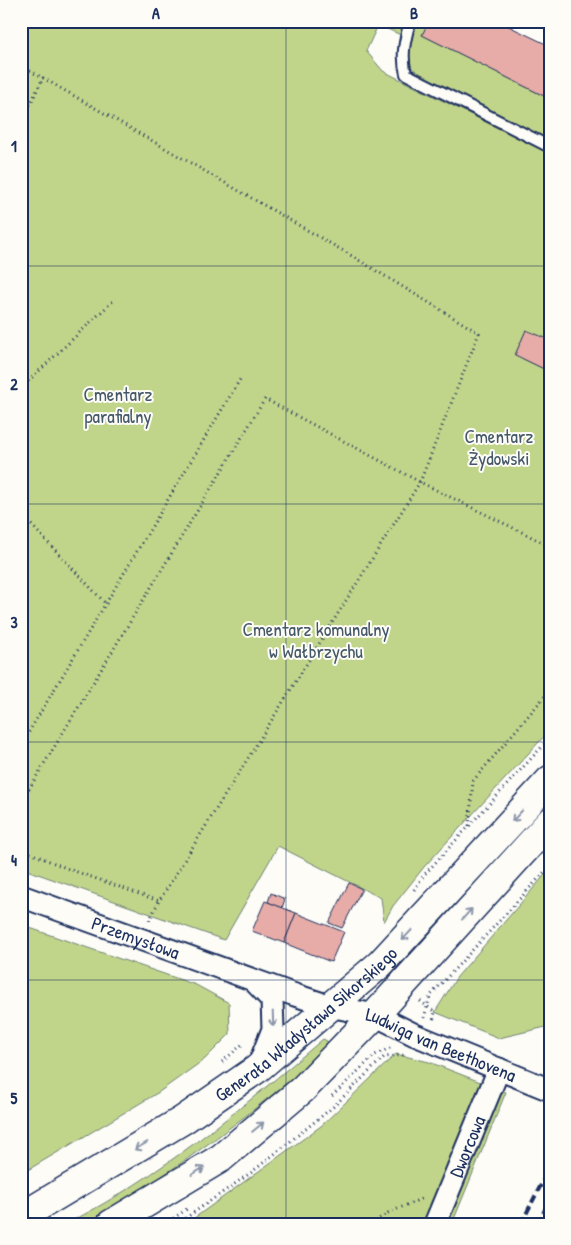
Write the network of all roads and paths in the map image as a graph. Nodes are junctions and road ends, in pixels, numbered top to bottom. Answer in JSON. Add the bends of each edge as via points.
{"nodes":[{"id":1,"x":410,"y":21,"type":"edge"},
{"id":2,"x":21,"y":66,"type":"edge"},
{"id":3,"x":43,"y":78,"type":"junction"},
{"id":4,"x":21,"y":123,"type":"edge"},
{"id":5,"x":550,"y":147,"type":"edge"},
{"id":6,"x":115,"y":299,"type":"dead end"},
{"id":7,"x":242,"y":376,"type":"dead end"},
{"id":8,"x":21,"y":388,"type":"edge"},
{"id":9,"x":420,"y":482,"type":"junction"},
{"id":10,"x":21,"y":514,"type":"edge"},
{"id":11,"x":550,"y":546,"type":"edge"},
{"id":12,"x":107,"y":605,"type":"junction"},
{"id":13,"x":550,"y":690,"type":"edge"},
{"id":14,"x":550,"y":738,"type":"edge"},
{"id":15,"x":21,"y":745,"type":"edge"},
{"id":16,"x":550,"y":780,"type":"edge"},
{"id":17,"x":21,"y":802,"type":"edge"},
{"id":18,"x":550,"y":822,"type":"edge"},
{"id":19,"x":469,"y":826,"type":"junction"},
{"id":20,"x":21,"y":849,"type":"edge"},
{"id":21,"x":550,"y":866,"type":"edge"},
{"id":22,"x":413,"y":891,"type":"dead end"},
{"id":23,"x":21,"y":896,"type":"edge"},
{"id":24,"x":159,"y":901,"type":"junction"},
{"id":25,"x":147,"y":924,"type":"dead end"},
{"id":26,"x":252,"y":978,"type":"junction"},
{"id":27,"x":412,"y":995,"type":"dead end"},
{"id":28,"x":329,"y":1006,"type":"junction"},
{"id":29,"x":427,"y":1006,"type":"junction"},
{"id":30,"x":375,"y":1014,"type":"junction"},
{"id":31,"x":422,"y":1022,"type":"dead end"},
{"id":32,"x":432,"y":1027,"type":"dead end"},
{"id":33,"x":414,"y":1055,"type":"dead end"},
{"id":34,"x":257,"y":1069,"type":"junction"},
{"id":35,"x":499,"y":1069,"type":"junction"},
{"id":36,"x":550,"y":1090,"type":"edge"},
{"id":37,"x":451,"y":1186,"type":"junction"},
{"id":38,"x":21,"y":1217,"type":"edge"},
{"id":39,"x":111,"y":1224,"type":"edge"},
{"id":40,"x":177,"y":1224,"type":"edge"},
{"id":41,"x":371,"y":1224,"type":"edge"},
{"id":42,"x":435,"y":1224,"type":"edge"}],
"edges":[{"from":1,"to":5,"type":"lane","via":[[404,44],[406,74]]},
{"from":2,"to":3,"type":"path"},
{"from":3,"to":4,"type":"path"},
{"from":3,"to":9,"type":"path","via":[[348,253],[479,333]]},
{"from":6,"to":8,"type":"path"},
{"from":7,"to":12,"type":"path"},
{"from":9,"to":11,"type":"path"},
{"from":9,"to":17,"type":"path","via":[[265,399]]},
{"from":9,"to":24,"type":"path"},
{"from":10,"to":12,"type":"path"},
{"from":12,"to":15,"type":"path"},
{"from":13,"to":19,"type":"path","via":[[473,781]]},
{"from":14,"to":19,"type":"path"},
{"from":16,"to":28,"type":"main road","name":"Generała Władysława Sikorskiego","one_way":true,"via":[[380,964]]},
{"from":30,"to":18,"type":"main road","name":"Generała Władysława Sikorskiego","one_way":true},
{"from":19,"to":22,"type":"path"},
{"from":20,"to":24,"type":"path"},
{"from":21,"to":29,"type":"path","via":[[430,996]]},
{"from":23,"to":26,"type":"street","name":"Przemysłowa"},
{"from":24,"to":25,"type":"path"},
{"from":26,"to":28,"type":"street","name":"Przemysłowa"},
{"from":26,"to":34,"type":"street","name":"Przemysłowa","one_way":true,"via":[[272,1000],[273,1029]]},
{"from":27,"to":29,"type":"path"},
{"from":28,"to":30,"type":"street","name":"Ludwiga van Beethovena"},
{"from":28,"to":34,"type":"main road","name":"Generała Władysława Sikorskiego"},
{"from":29,"to":31,"type":"path"},
{"from":29,"to":32,"type":"path","via":[[436,1012]]},
{"from":30,"to":35,"type":"street","name":"Ludwiga van Beethovena"},
{"from":39,"to":30,"type":"main road","name":"Generała Władysława Sikorskiego","one_way":true,"via":[[220,1158],[303,1089]]},
{"from":33,"to":40,"type":"path","via":[[384,1056],[333,1107],[252,1172]]},
{"from":34,"to":38,"type":"main road","name":"Generała Władysława Sikorskiego","one_way":true,"via":[[183,1120]]},
{"from":35,"to":36,"type":"street","name":"Ludwiga van Beethovena"},
{"from":35,"to":37,"type":"street","name":"Dworcowa"},
{"from":37,"to":41,"type":"path","via":[[388,1213]]},
{"from":37,"to":42,"type":"street","name":"Dworcowa"}]}
